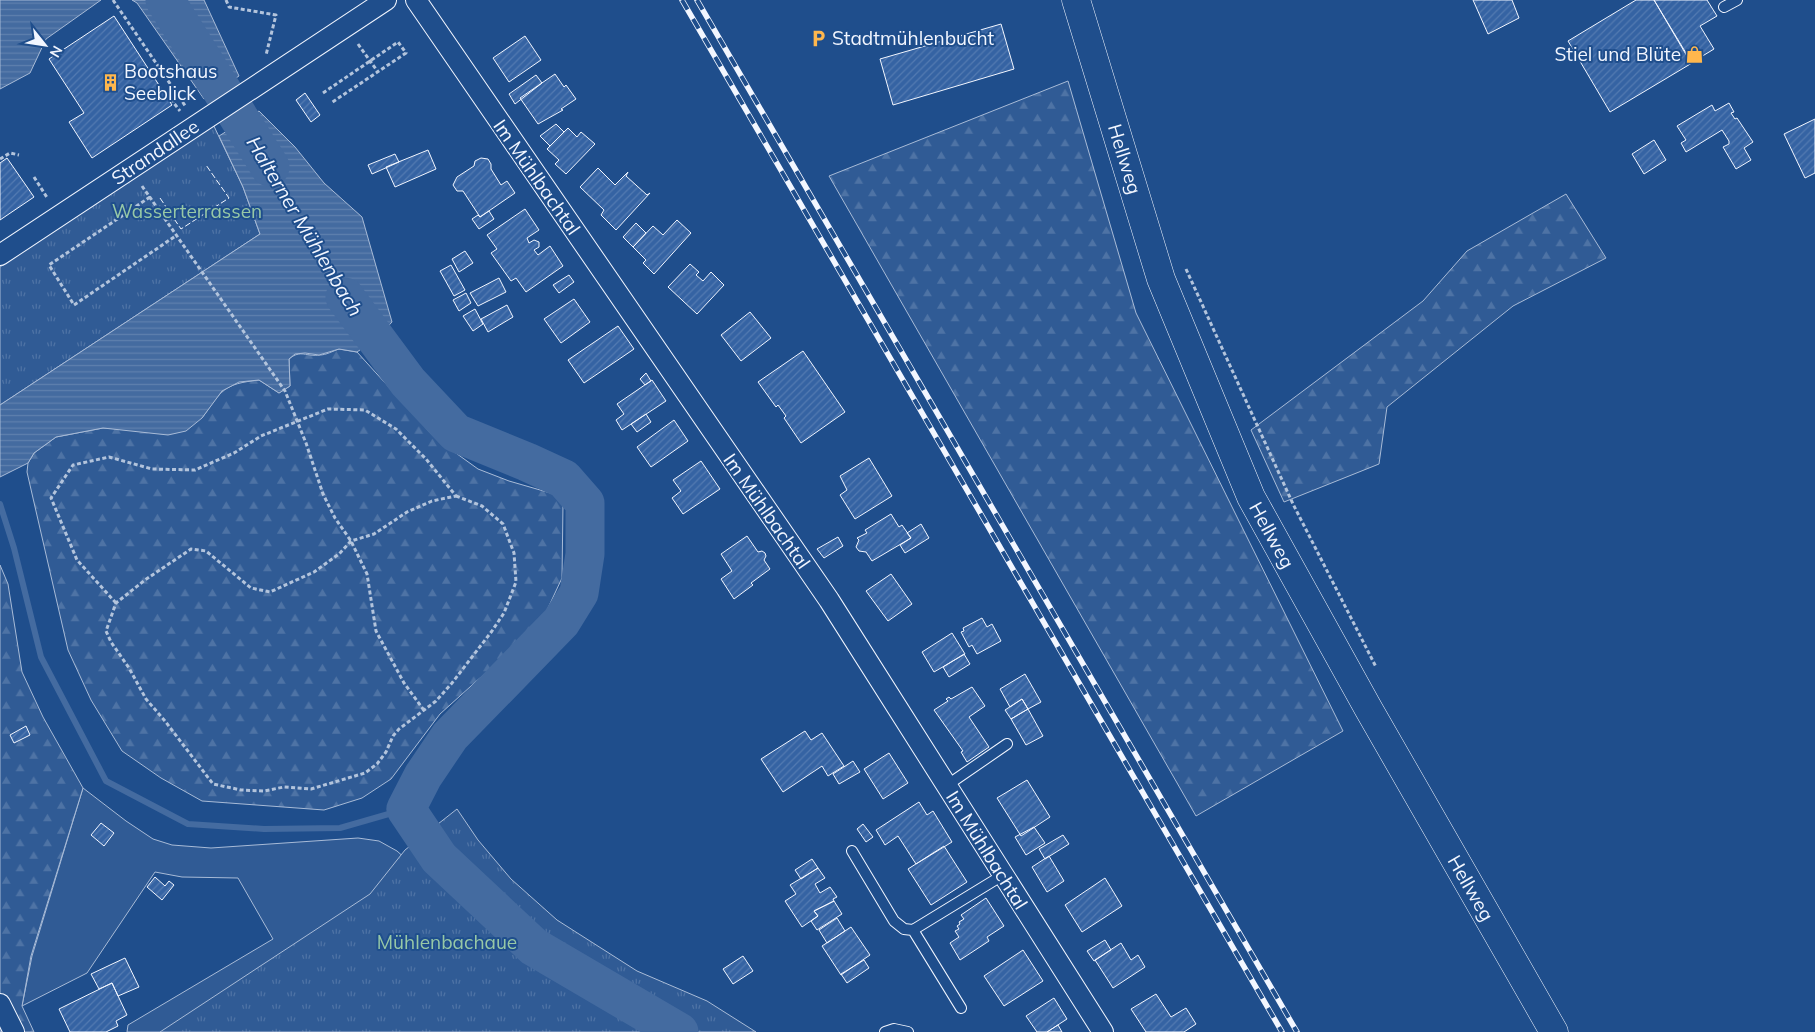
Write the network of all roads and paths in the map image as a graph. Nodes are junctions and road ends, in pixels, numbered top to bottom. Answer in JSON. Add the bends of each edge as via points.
{"nodes":[{"id":1,"x":113,"y":0,"type":"edge"},
{"id":2,"x":226,"y":0,"type":"edge"},
{"id":3,"x":386,"y":0,"type":"edge"},
{"id":4,"x":416,"y":0,"type":"edge"},
{"id":5,"x":1076,"y":0,"type":"edge"},
{"id":6,"x":1737,"y":0,"type":"edge"},
{"id":7,"x":1724,"y":7,"type":"dead end"},
{"id":8,"x":358,"y":43,"type":"dead end"},
{"id":9,"x":370,"y":61,"type":"junction"},
{"id":10,"x":264,"y":62,"type":"dead end"},
{"id":11,"x":378,"y":72,"type":"junction"},
{"id":12,"x":323,"y":93,"type":"dead end"},
{"id":13,"x":331,"y":103,"type":"dead end"},
{"id":14,"x":196,"y":115,"type":"junction"},
{"id":15,"x":19,"y":155,"type":"dead end"},
{"id":16,"x":0,"y":159,"type":"edge"},
{"id":17,"x":131,"y":168,"type":"junction"},
{"id":18,"x":150,"y":197,"type":"junction"},
{"id":19,"x":177,"y":235,"type":"junction"},
{"id":20,"x":0,"y":255,"type":"edge"},
{"id":21,"x":1182,"y":261,"type":"dead end"},
{"id":22,"x":297,"y":421,"type":"junction"},
{"id":23,"x":456,"y":496,"type":"junction"},
{"id":24,"x":351,"y":541,"type":"junction"},
{"id":25,"x":116,"y":603,"type":"junction"},
{"id":26,"x":1378,"y":672,"type":"dead end"},
{"id":27,"x":423,"y":709,"type":"junction"},
{"id":28,"x":1007,"y":744,"type":"dead end"},
{"id":29,"x":946,"y":786,"type":"junction"},
{"id":30,"x":852,"y":851,"type":"dead end"},
{"id":31,"x":1003,"y":875,"type":"junction"},
{"id":32,"x":913,"y":930,"type":"junction"},
{"id":33,"x":0,"y":1004,"type":"edge"},
{"id":34,"x":961,"y":1008,"type":"dead end"},
{"id":35,"x":14,"y":1032,"type":"edge"},
{"id":36,"x":885,"y":1032,"type":"edge"},
{"id":37,"x":908,"y":1032,"type":"edge"},
{"id":38,"x":1103,"y":1032,"type":"edge"},
{"id":39,"x":1554,"y":1032,"type":"edge"}],
"edges":[{"from":1,"to":14,"type":"path"},
{"from":2,"to":10,"type":"path","via":[[228,7],[276,17]]},
{"from":3,"to":14,"type":"street","name":"Strandallee","via":[[249,91]]},
{"from":4,"to":29,"type":"street","name":"Im Mühlbachtal","via":[[829,600]]},
{"from":5,"to":39,"type":"street","name":"Hellweg","via":[[1161,279],[1251,498]]},
{"from":6,"to":7,"type":"lane"},
{"from":8,"to":9,"type":"path"},
{"from":9,"to":11,"type":"path"},
{"from":9,"to":11,"type":"path","via":[[398,42],[406,53]]},
{"from":9,"to":12,"type":"path"},
{"from":11,"to":13,"type":"path"},
{"from":14,"to":17,"type":"street","name":"Strandallee"},
{"from":15,"to":16,"type":"path","via":[[10,153]]},
{"from":17,"to":18,"type":"path"},
{"from":17,"to":20,"type":"street","name":"Strandallee"},
{"from":18,"to":19,"type":"path"},
{"from":18,"to":19,"type":"path","via":[[49,265],[74,305]]},
{"from":19,"to":22,"type":"path","via":[[285,391]]},
{"from":21,"to":26,"type":"path","via":[[1294,504]]},
{"from":22,"to":23,"type":"path","via":[[328,409],[365,410],[396,429]]},
{"from":22,"to":24,"type":"path","via":[[323,494]]},
{"from":22,"to":25,"type":"path","via":[[195,470],[152,469],[109,457],[73,465],[51,498],[77,560]]},
{"from":23,"to":24,"type":"path","via":[[432,501],[407,512],[374,534]]},
{"from":23,"to":27,"type":"path","via":[[482,506],[504,524],[514,553],[516,582],[504,613],[492,631],[452,683]]},
{"from":24,"to":25,"type":"path","via":[[314,572],[270,592],[251,588],[206,551],[190,549]]},
{"from":24,"to":27,"type":"path","via":[[367,574],[376,631],[404,683]]},
{"from":25,"to":27,"type":"path","via":[[106,631],[111,642],[146,699],[213,784],[241,790],[311,789],[365,773],[377,764],[399,729]]},
{"from":28,"to":29,"type":"lane"},
{"from":29,"to":31,"type":"street","name":"Im Mühlbachtal"},
{"from":30,"to":32,"type":"lane","via":[[894,921],[904,929]]},
{"from":31,"to":32,"type":"lane"},
{"from":31,"to":38,"type":"street","name":"Im Mühlbachtal"},
{"from":32,"to":34,"type":"lane"},
{"from":33,"to":35,"type":"street"},
{"from":36,"to":37,"type":"lane","via":[[894,1029]]}]}
